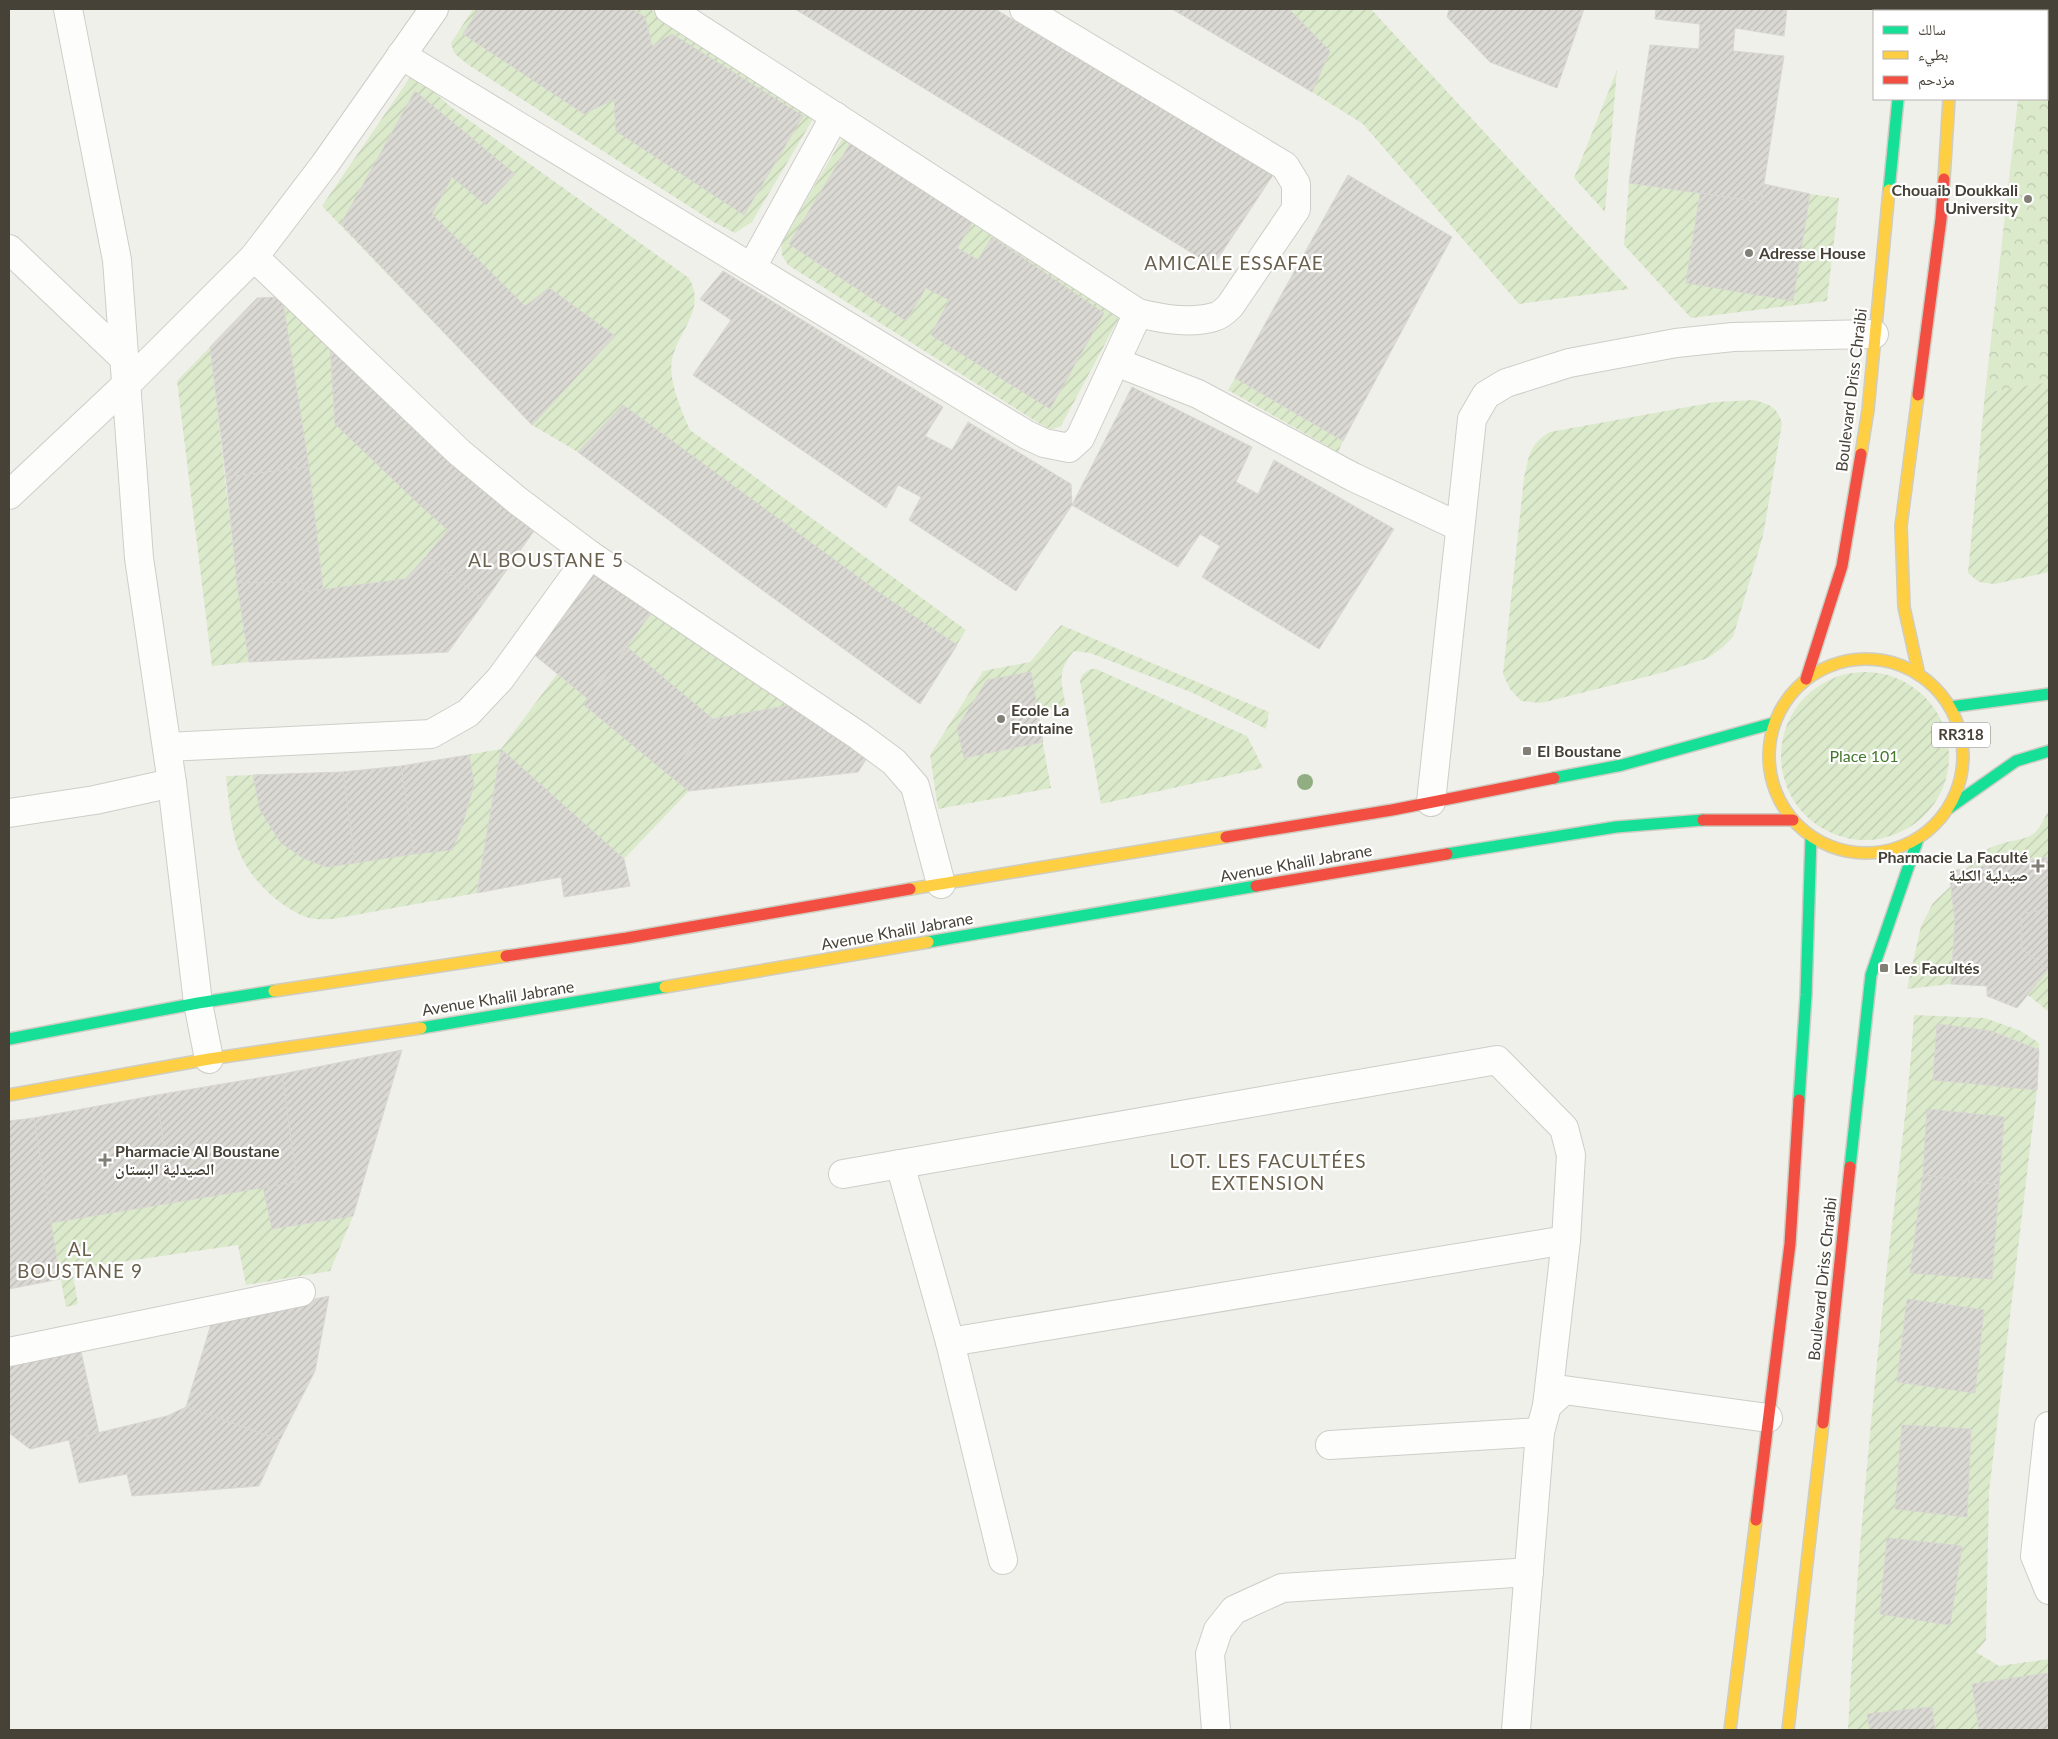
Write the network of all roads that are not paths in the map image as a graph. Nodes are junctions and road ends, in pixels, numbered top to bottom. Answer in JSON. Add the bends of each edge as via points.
{"nodes":[{"id":1,"x":68,"y":9,"type":"edge"},
{"id":2,"x":434,"y":9,"type":"edge"},
{"id":3,"x":669,"y":9,"type":"edge"},
{"id":4,"x":1024,"y":9,"type":"edge"},
{"id":5,"x":401,"y":54,"type":"junction"},
{"id":6,"x":1898,"y":100,"type":"edge"},
{"id":7,"x":1950,"y":100,"type":"edge"},
{"id":8,"x":835,"y":116,"type":"junction"},
{"id":9,"x":9,"y":249,"type":"edge"},
{"id":10,"x":254,"y":257,"type":"junction"},
{"id":11,"x":752,"y":268,"type":"junction"},
{"id":12,"x":1138,"y":313,"type":"junction"},
{"id":13,"x":1874,"y":334,"type":"junction"},
{"id":14,"x":1116,"y":362,"type":"junction"},
{"id":15,"x":126,"y":372,"type":"junction"},
{"id":16,"x":9,"y":495,"type":"edge"},
{"id":17,"x":1460,"y":527,"type":"junction"},
{"id":18,"x":590,"y":555,"type":"junction"},
{"id":19,"x":1919,"y":675,"type":"junction"},
{"id":20,"x":1806,"y":679,"type":"junction"},
{"id":21,"x":2049,"y":694,"type":"edge"},
{"id":22,"x":1950,"y":707,"type":"junction"},
{"id":23,"x":1774,"y":723,"type":"junction"},
{"id":24,"x":167,"y":747,"type":"junction"},
{"id":25,"x":2049,"y":751,"type":"edge"},
{"id":26,"x":172,"y":783,"type":"junction"},
{"id":27,"x":1431,"y":802,"type":"junction"},
{"id":28,"x":1949,"y":808,"type":"junction"},
{"id":29,"x":9,"y":813,"type":"edge"},
{"id":30,"x":1793,"y":820,"type":"junction"},
{"id":31,"x":1811,"y":837,"type":"junction"},
{"id":32,"x":1918,"y":839,"type":"junction"},
{"id":33,"x":941,"y":884,"type":"junction"},
{"id":34,"x":198,"y":1003,"type":"junction"},
{"id":35,"x":9,"y":1039,"type":"edge"},
{"id":36,"x":209,"y":1059,"type":"junction"},
{"id":37,"x":9,"y":1095,"type":"edge"},
{"id":38,"x":900,"y":1164,"type":"junction"},
{"id":39,"x":843,"y":1174,"type":"dead end"},
{"id":40,"x":1566,"y":1240,"type":"junction"},
{"id":41,"x":301,"y":1292,"type":"dead end"},
{"id":42,"x":950,"y":1342,"type":"junction"},
{"id":43,"x":9,"y":1352,"type":"edge"},
{"id":44,"x":1768,"y":1418,"type":"junction"},
{"id":45,"x":1544,"y":1419,"type":"junction"},
{"id":46,"x":2049,"y":1426,"type":"edge"},
{"id":47,"x":1330,"y":1445,"type":"dead end"},
{"id":48,"x":1003,"y":1560,"type":"dead end"},
{"id":49,"x":1529,"y":1572,"type":"junction"},
{"id":50,"x":2049,"y":1590,"type":"edge"},
{"id":51,"x":1216,"y":1730,"type":"edge"},
{"id":52,"x":1516,"y":1730,"type":"edge"},
{"id":53,"x":1730,"y":1730,"type":"edge"},
{"id":54,"x":1788,"y":1730,"type":"edge"}],
"edges":[{"from":1,"to":15,"type":"street","via":[[117,260]]},
{"from":2,"to":5,"type":"street"},
{"from":3,"to":8,"type":"street"},
{"from":4,"to":12,"type":"street","via":[[1285,166],[1296,184],[1296,209],[1230,306],[1216,317],[1186,320],[1160,319]]},
{"from":5,"to":10,"type":"street","via":[[325,164]]},
{"from":5,"to":11,"type":"street"},
{"from":6,"to":13,"type":"main road","name":"Boulevard Driss Chraibi","number":"RR318"},
{"from":7,"to":19,"type":"main road","via":[[1941,220],[1901,526],[1904,606]]},
{"from":8,"to":11,"type":"street"},
{"from":8,"to":12,"type":"street"},
{"from":9,"to":15,"type":"street"},
{"from":10,"to":15,"type":"street"},
{"from":10,"to":18,"type":"street","via":[[460,453]]},
{"from":11,"to":14,"type":"street","via":[[1044,443],[1069,448],[1080,438]]},
{"from":12,"to":14,"type":"street"},
{"from":13,"to":17,"type":"street","via":[[1733,337],[1676,343],[1569,363],[1506,383],[1486,396],[1472,419]]},
{"from":13,"to":20,"type":"main road","name":"Boulevard Driss Chraibi","number":"RR318","via":[[1868,410],[1842,566]]},
{"from":14,"to":17,"type":"street","via":[[1198,394],[1353,477]]},
{"from":15,"to":16,"type":"street"},
{"from":15,"to":24,"type":"street","via":[[139,558]]},
{"from":17,"to":27,"type":"street"},
{"from":18,"to":24,"type":"street","via":[[500,679],[468,713],[431,734]]},
{"from":18,"to":33,"type":"street","via":[[894,762],[915,786]]},
{"from":19,"to":20,"type":"main road","name":"Boulevard Driss Chraibi","number":"RR318","via":[[1892,662],[1862,659],[1832,665]]},
{"from":19,"to":22,"type":"main road","name":"Boulevard Driss Chraibi","number":"RR318","via":[[1935,687]]},
{"from":20,"to":23,"type":"main road","name":"Boulevard Driss Chraibi","number":"RR318","via":[[1788,698]]},
{"from":21,"to":22,"type":"main road"},
{"from":22,"to":28,"type":"main road","name":"Boulevard Driss Chraibi","number":"RR318","via":[[1961,735],[1963,773]]},
{"from":23,"to":27,"type":"main road","via":[[1622,765]]},
{"from":23,"to":30,"type":"main road","name":"Boulevard Driss Chraibi","number":"RR318","via":[[1769,749],[1770,774],[1779,799]]},
{"from":24,"to":26,"type":"street"},
{"from":25,"to":28,"type":"main road","via":[[2016,761]]},
{"from":26,"to":29,"type":"street","via":[[95,800]]},
{"from":26,"to":34,"type":"street"},
{"from":27,"to":33,"type":"main road"},
{"from":28,"to":32,"type":"main road","name":"Boulevard Driss Chraibi","number":"RR318"},
{"from":30,"to":31,"type":"main road","name":"Boulevard Driss Chraibi","number":"RR318"},
{"from":30,"to":36,"type":"main road","name":"Avenue Khalil Jabrane","via":[[1690,820],[1616,827],[427,1027]]},
{"from":31,"to":32,"type":"main road","name":"Boulevard Driss Chraibi","number":"RR318","via":[[1855,853],[1898,849]]},
{"from":31,"to":44,"type":"main road","via":[[1806,995],[1790,1244]]},
{"from":32,"to":54,"type":"main road","name":"Boulevard Driss Chraibi","number":"RR318","via":[[1871,975]]},
{"from":33,"to":34,"type":"main road","via":[[627,938]]},
{"from":34,"to":35,"type":"main road"},
{"from":34,"to":36,"type":"street"},
{"from":36,"to":37,"type":"main road","name":"Avenue Khalil Jabrane"},
{"from":38,"to":39,"type":"street"},
{"from":38,"to":40,"type":"street","via":[[1497,1060],[1564,1128],[1571,1155]]},
{"from":38,"to":42,"type":"street"},
{"from":40,"to":42,"type":"street"},
{"from":40,"to":45,"type":"street"},
{"from":41,"to":43,"type":"street"},
{"from":42,"to":48,"type":"street"},
{"from":44,"to":45,"type":"street","via":[[1564,1390]]},
{"from":44,"to":53,"type":"main road"},
{"from":45,"to":47,"type":"street"},
{"from":45,"to":49,"type":"street"},
{"from":46,"to":50,"type":"street","via":[[2035,1556]]},
{"from":49,"to":51,"type":"street","via":[[1282,1588],[1234,1610],[1218,1630],[1210,1654]]},
{"from":49,"to":52,"type":"street"}]}
